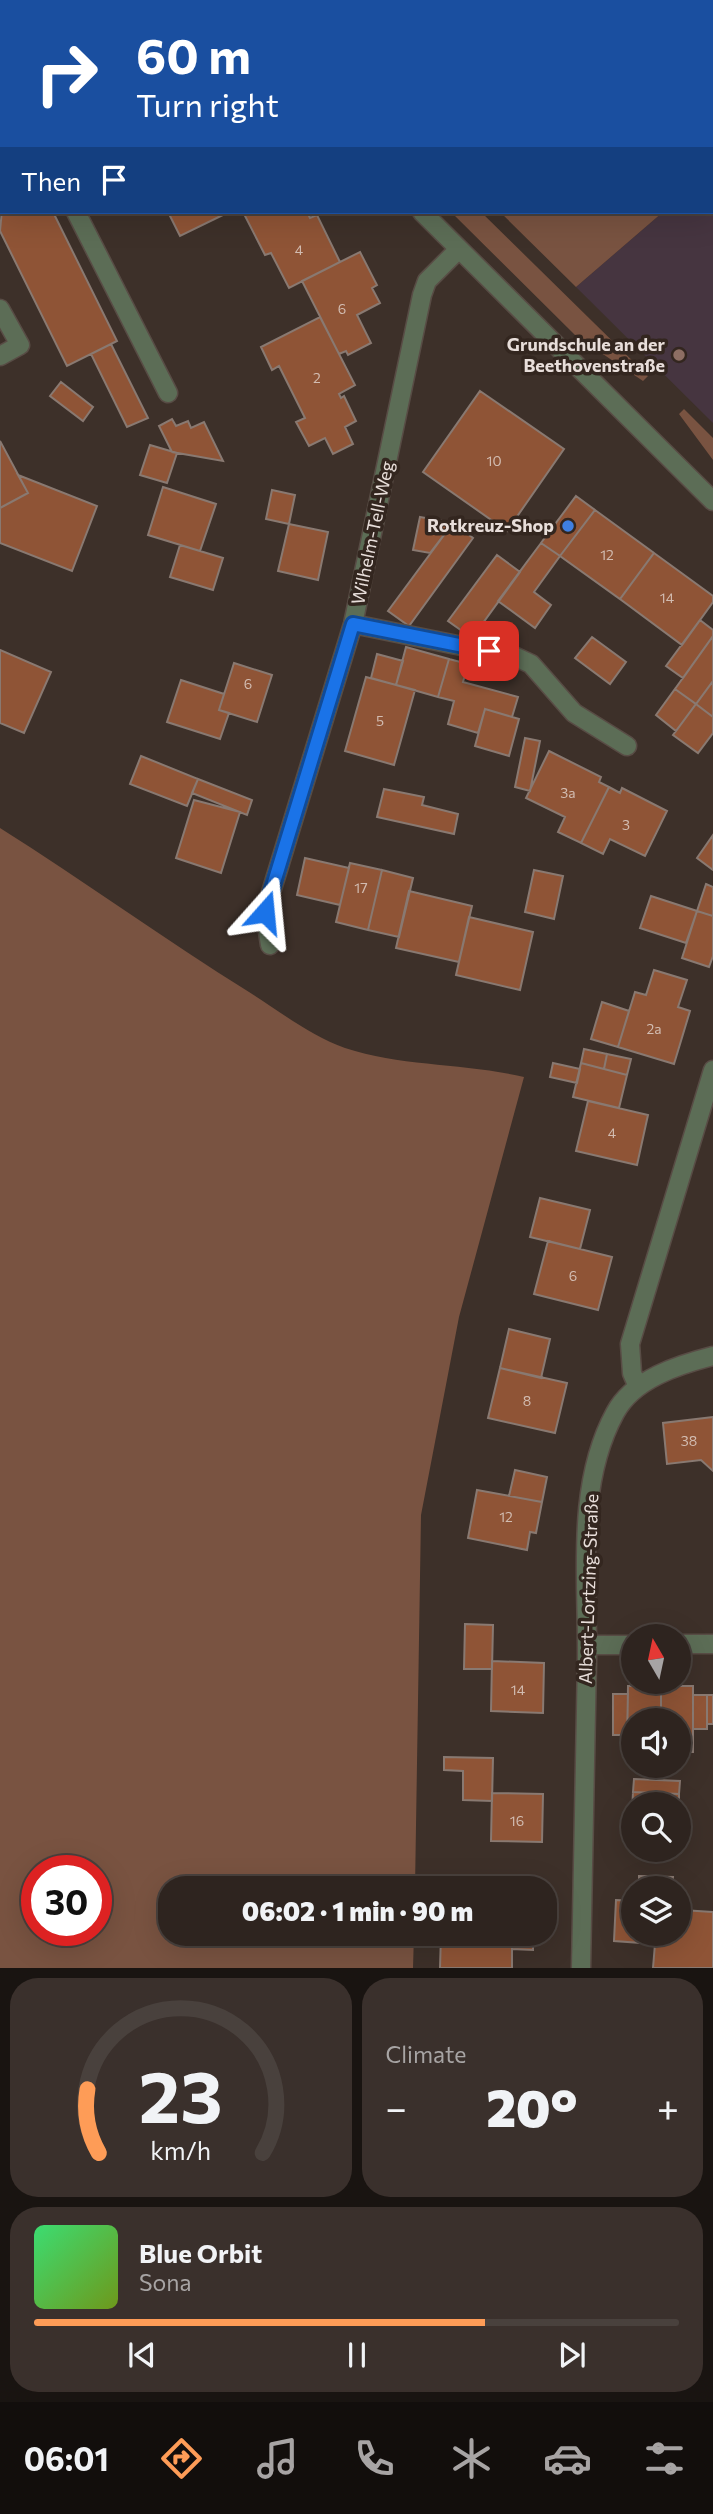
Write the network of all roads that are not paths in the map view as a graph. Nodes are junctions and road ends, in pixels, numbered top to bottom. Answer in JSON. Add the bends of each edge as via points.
{"nodes":[{"id":1,"x":77,"y":214,"type":"edge"},
{"id":2,"x":424,"y":214,"type":"edge"},
{"id":3,"x":459,"y":250,"type":"junction"},
{"id":4,"x":0,"y":309,"type":"edge"},
{"id":5,"x":0,"y":356,"type":"edge"},
{"id":6,"x":168,"y":393,"type":"dead end"},
{"id":7,"x":713,"y":501,"type":"edge"},
{"id":8,"x":353,"y":624,"type":"junction"},
{"id":9,"x":627,"y":746,"type":"dead end"},
{"id":10,"x":270,"y":945,"type":"dead end"},
{"id":11,"x":713,"y":1070,"type":"edge"},
{"id":12,"x":713,"y":1356,"type":"edge"},
{"id":13,"x":638,"y":1387,"type":"junction"},
{"id":14,"x":691,"y":1644,"type":"edge"},
{"id":15,"x":713,"y":1644,"type":"edge"},
{"id":16,"x":587,"y":1645,"type":"junction"},
{"id":17,"x":621,"y":1645,"type":"edge"},
{"id":18,"x":581,"y":1968,"type":"edge"}],
"edges":[{"from":1,"to":6,"type":"street"},
{"from":2,"to":3,"type":"street"},
{"from":3,"to":7,"type":"street"},
{"from":3,"to":8,"type":"street","name":"Wilhelm-Tell-Weg","via":[[427,281],[422,295]]},
{"from":4,"to":5,"type":"street","via":[[20,345]]},
{"from":8,"to":9,"type":"street","via":[[516,657],[531,664],[574,713]]},
{"from":8,"to":10,"type":"street","name":"Wilhelm-Tell-Weg","via":[[265,912]]},
{"from":11,"to":13,"type":"street","via":[[630,1344]]},
{"from":12,"to":13,"type":"street","name":"Albert-Lortzing-Straße","via":[[665,1370]]},
{"from":13,"to":16,"type":"street","name":"Albert-Lortzing-Straße","via":[[616,1410],[601,1443],[588,1524]]},
{"from":14,"to":15,"type":"street"},
{"from":16,"to":17,"type":"street"},
{"from":16,"to":18,"type":"street","name":"Albert-Lortzing-Straße"}]}
